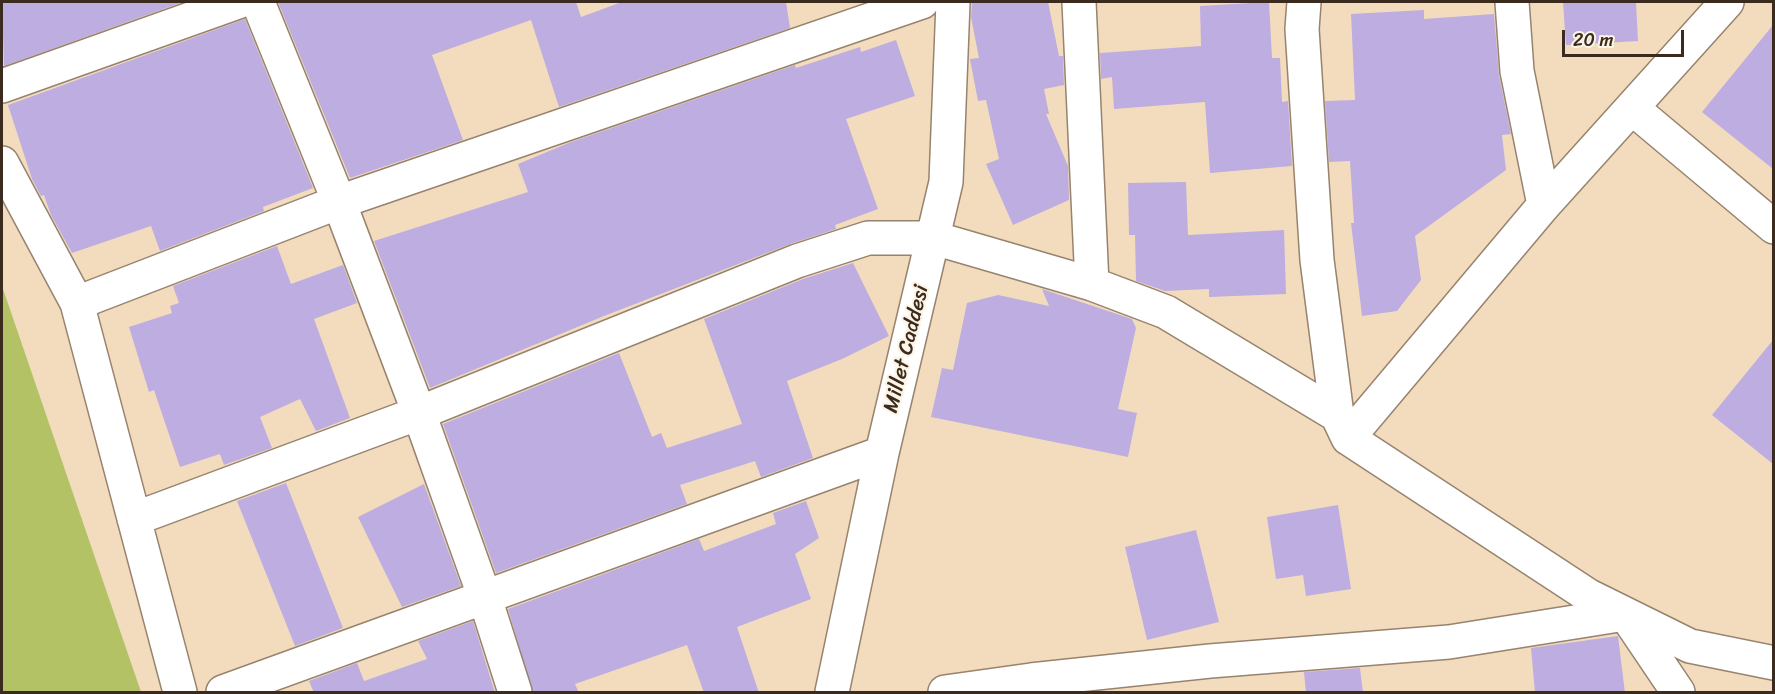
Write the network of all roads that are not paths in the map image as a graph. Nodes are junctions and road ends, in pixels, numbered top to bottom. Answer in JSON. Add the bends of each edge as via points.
{"nodes":[{"id":1,"x":238,"y":2,"type":"edge"},
{"id":2,"x":258,"y":2,"type":"edge"},
{"id":3,"x":922,"y":2,"type":"edge"},
{"id":4,"x":952,"y":2,"type":"edge"},
{"id":5,"x":1079,"y":2,"type":"edge"},
{"id":6,"x":1304,"y":2,"type":"edge"},
{"id":7,"x":1512,"y":2,"type":"edge"},
{"id":8,"x":1727,"y":2,"type":"edge"},
{"id":9,"x":2,"y":86,"type":"edge"},
{"id":10,"x":1632,"y":108,"type":"junction"},
{"id":11,"x":2,"y":163,"type":"edge"},
{"id":12,"x":339,"y":202,"type":"junction"},
{"id":13,"x":1544,"y":205,"type":"junction"},
{"id":14,"x":1773,"y":227,"type":"edge"},
{"id":15,"x":934,"y":238,"type":"junction"},
{"id":16,"x":1092,"y":284,"type":"junction"},
{"id":17,"x":77,"y":303,"type":"junction"},
{"id":18,"x":419,"y":413,"type":"junction"},
{"id":19,"x":1342,"y":426,"type":"junction"},
{"id":20,"x":882,"y":453,"type":"junction"},
{"id":21,"x":134,"y":519,"type":"junction"},
{"id":22,"x":486,"y":598,"type":"junction"},
{"id":23,"x":1624,"y":614,"type":"junction"},
{"id":24,"x":1773,"y":663,"type":"edge"},
{"id":25,"x":180,"y":693,"type":"edge"},
{"id":26,"x":223,"y":693,"type":"edge"},
{"id":27,"x":515,"y":693,"type":"edge"},
{"id":28,"x":832,"y":693,"type":"edge"},
{"id":29,"x":945,"y":693,"type":"edge"},
{"id":30,"x":1678,"y":693,"type":"edge"}],
"edges":[{"from":1,"to":9,"type":"street"},
{"from":2,"to":12,"type":"street"},
{"from":3,"to":12,"type":"street"},
{"from":4,"to":15,"type":"street","name":"Millet Caddesi","via":[[946,182]]},
{"from":5,"to":16,"type":"street"},
{"from":6,"to":19,"type":"street","via":[[1302,29],[1317,260]]},
{"from":7,"to":13,"type":"street","via":[[1517,71]]},
{"from":8,"to":10,"type":"street"},
{"from":10,"to":13,"type":"street"},
{"from":10,"to":14,"type":"street"},
{"from":11,"to":17,"type":"street"},
{"from":12,"to":17,"type":"street"},
{"from":12,"to":18,"type":"street"},
{"from":13,"to":19,"type":"street"},
{"from":15,"to":16,"type":"street"},
{"from":15,"to":18,"type":"street","via":[[868,238],[797,261]]},
{"from":15,"to":20,"type":"street","name":"Millet Caddesi"},
{"from":16,"to":19,"type":"street","via":[[1166,312]]},
{"from":17,"to":21,"type":"street"},
{"from":18,"to":21,"type":"street"},
{"from":18,"to":22,"type":"street"},
{"from":19,"to":23,"type":"street","via":[[1589,596]]},
{"from":20,"to":22,"type":"street"},
{"from":20,"to":28,"type":"street","name":"Millet Caddesi"},
{"from":21,"to":25,"type":"street"},
{"from":22,"to":26,"type":"street"},
{"from":22,"to":27,"type":"street"},
{"from":23,"to":24,"type":"street","via":[[1689,646]]},
{"from":23,"to":29,"type":"street","via":[[1449,642],[1210,661]]},
{"from":23,"to":30,"type":"street"}]}
